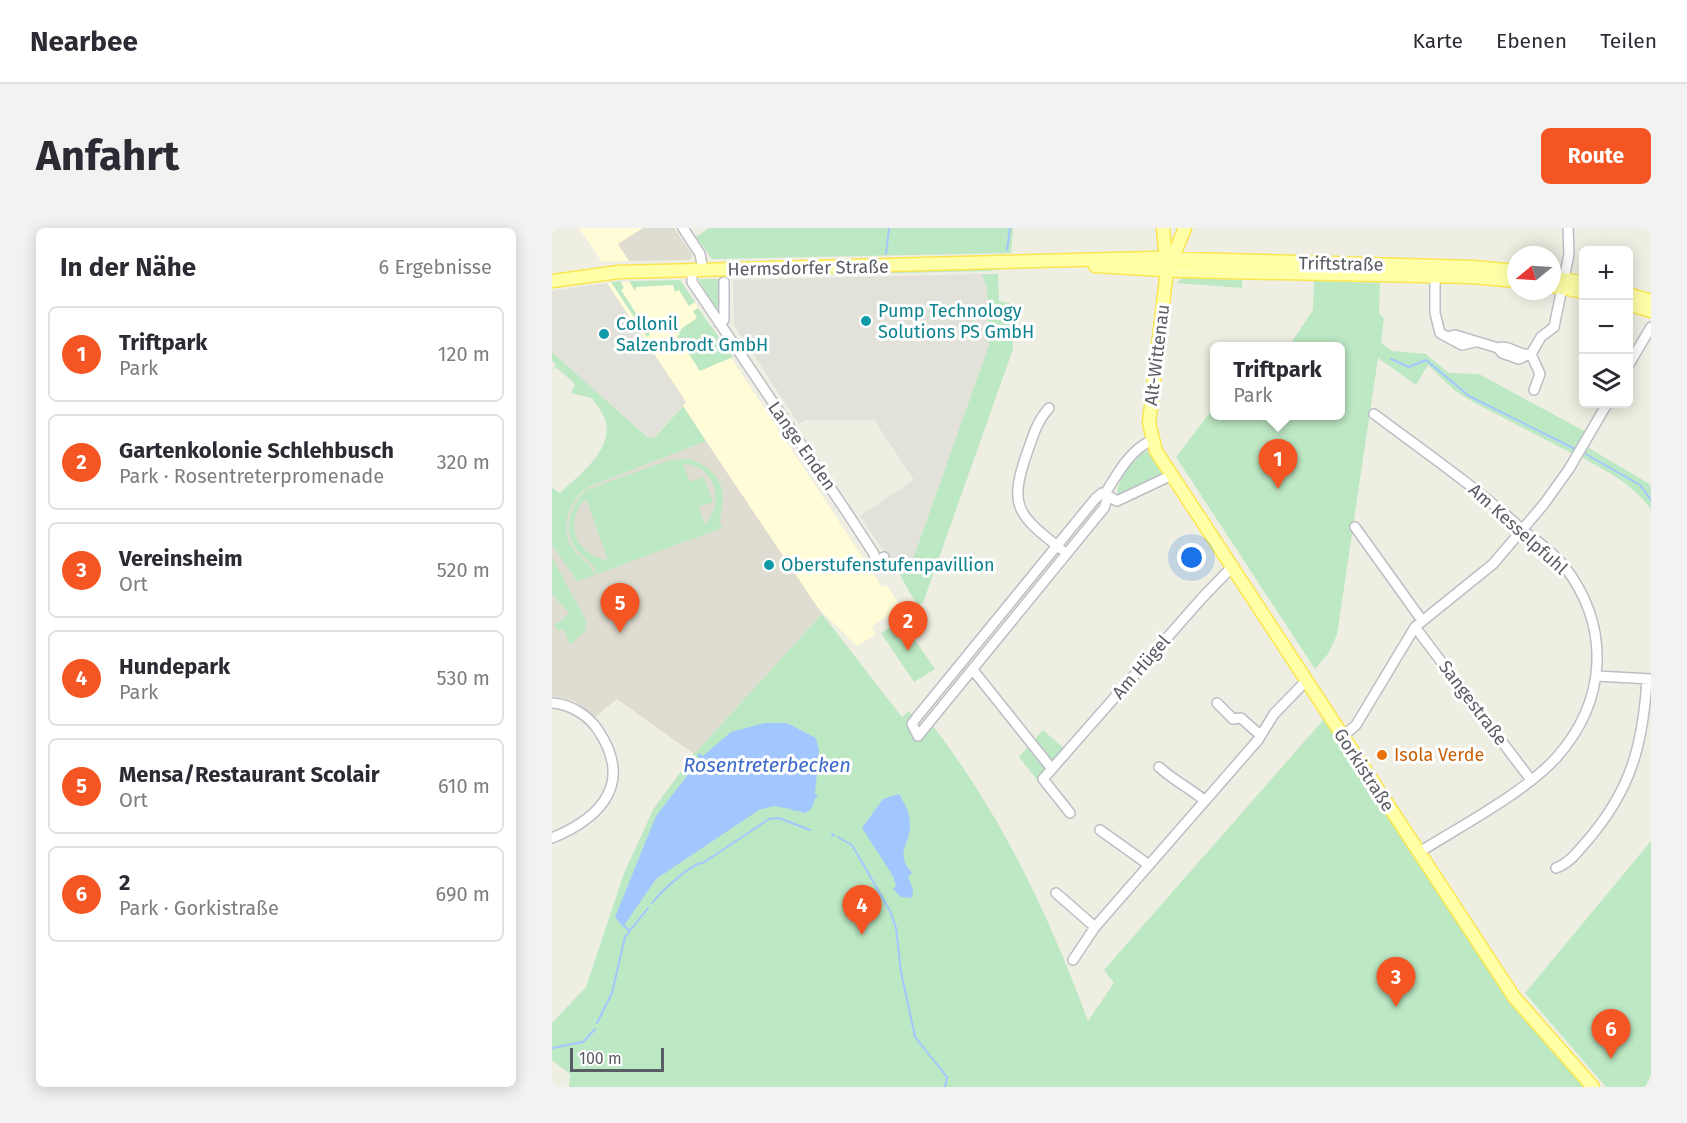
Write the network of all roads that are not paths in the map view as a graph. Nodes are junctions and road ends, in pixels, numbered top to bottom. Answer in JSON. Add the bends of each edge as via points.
{"nodes":[{"id":1,"x":683,"y":228,"type":"edge"},
{"id":2,"x":1568,"y":228,"type":"edge"},
{"id":3,"x":1164,"y":232,"type":"edge"},
{"id":4,"x":1183,"y":234,"type":"edge"},
{"id":5,"x":1252,"y":260,"type":"junction"},
{"id":6,"x":1169,"y":262,"type":"junction"},
{"id":7,"x":1307,"y":269,"type":"junction"},
{"id":8,"x":698,"y":270,"type":"junction"},
{"id":9,"x":1507,"y":270,"type":"edge"},
{"id":10,"x":1251,"y":273,"type":"junction"},
{"id":11,"x":1435,"y":277,"type":"junction"},
{"id":12,"x":552,"y":281,"type":"edge"},
{"id":13,"x":1507,"y":281,"type":"edge"},
{"id":14,"x":724,"y":282,"type":"dead end"},
{"id":15,"x":1579,"y":283,"type":"edge"},
{"id":16,"x":1561,"y":284,"type":"edge"},
{"id":17,"x":1579,"y":290,"type":"edge"},
{"id":18,"x":1633,"y":295,"type":"edge"},
{"id":19,"x":1558,"y":300,"type":"edge"},
{"id":20,"x":1651,"y":301,"type":"edge"},
{"id":21,"x":1633,"y":305,"type":"edge"},
{"id":22,"x":1651,"y":311,"type":"edge"},
{"id":23,"x":719,"y":323,"type":"junction"},
{"id":24,"x":1651,"y":327,"type":"edge"},
{"id":25,"x":1529,"y":354,"type":"junction"},
{"id":26,"x":1633,"y":359,"type":"edge"},
{"id":27,"x":1534,"y":390,"type":"dead end"},
{"id":28,"x":1050,"y":408,"type":"dead end"},
{"id":29,"x":1605,"y":408,"type":"edge"},
{"id":30,"x":1374,"y":414,"type":"dead end"},
{"id":31,"x":1152,"y":440,"type":"junction"},
{"id":32,"x":1172,"y":475,"type":"junction"},
{"id":33,"x":1107,"y":496,"type":"junction"},
{"id":34,"x":1355,"y":528,"type":"dead end"},
{"id":35,"x":1523,"y":529,"type":"junction"},
{"id":36,"x":1057,"y":546,"type":"junction"},
{"id":37,"x":1067,"y":554,"type":"junction"},
{"id":38,"x":884,"y":556,"type":"dead end"},
{"id":39,"x":1232,"y":567,"type":"junction"},
{"id":40,"x":1418,"y":623,"type":"junction"},
{"id":41,"x":969,"y":654,"type":"junction"},
{"id":42,"x":976,"y":666,"type":"junction"},
{"id":43,"x":1598,"y":676,"type":"junction"},
{"id":44,"x":1649,"y":679,"type":"edge"},
{"id":45,"x":1306,"y":681,"type":"junction"},
{"id":46,"x":552,"y":703,"type":"edge"},
{"id":47,"x":1217,"y":704,"type":"dead end"},
{"id":48,"x":1260,"y":735,"type":"junction"},
{"id":49,"x":1342,"y":737,"type":"junction"},
{"id":50,"x":1159,"y":767,"type":"dead end"},
{"id":51,"x":1052,"y":769,"type":"junction"},
{"id":52,"x":1531,"y":780,"type":"junction"},
{"id":53,"x":1205,"y":801,"type":"junction"},
{"id":54,"x":1070,"y":813,"type":"dead end"},
{"id":55,"x":1100,"y":830,"type":"dead end"},
{"id":56,"x":552,"y":838,"type":"edge"},
{"id":57,"x":1418,"y":854,"type":"junction"},
{"id":58,"x":1149,"y":865,"type":"junction"},
{"id":59,"x":1556,"y":868,"type":"dead end"},
{"id":60,"x":1056,"y":893,"type":"dead end"},
{"id":61,"x":1095,"y":927,"type":"junction"},
{"id":62,"x":1073,"y":960,"type":"dead end"},
{"id":63,"x":1593,"y":1087,"type":"edge"}],
"edges":[{"from":1,"to":8,"type":"street","name":"Lange Enden","via":[[700,254]]},
{"from":2,"to":16,"type":"street","via":[[1569,254]]},
{"from":3,"to":4,"type":"main road"},
{"from":3,"to":6,"type":"main road","name":"Alt-Wittenau"},
{"from":4,"to":6,"type":"main road","name":"Alt-Wittenau"},
{"from":5,"to":6,"type":"main road","name":"Triftstraße"},
{"from":5,"to":7,"type":"main road","name":"Triftstraße"},
{"from":5,"to":10,"type":"main road"},
{"from":6,"to":8,"type":"main road","name":"Hermsdorfer Straße","via":[[1121,269],[1065,262]]},
{"from":6,"to":10,"type":"main road","name":"Triftstraße"},
{"from":6,"to":31,"type":"main road","name":"Alt-Wittenau","via":[[1149,423]]},
{"from":7,"to":9,"type":"main road","name":"Triftstraße"},
{"from":7,"to":10,"type":"main road","name":"Triftstraße"},
{"from":7,"to":11,"type":"main road","name":"Triftstraße"},
{"from":8,"to":12,"type":"main road","name":"Hermsdorfer Straße","via":[[601,273]]},
{"from":8,"to":23,"type":"street","name":"Lange Enden","via":[[692,282]]},
{"from":11,"to":13,"type":"main road","name":"Triftstraße"},
{"from":11,"to":25,"type":"street","via":[[1435,313],[1440,333]]},
{"from":14,"to":23,"type":"street","via":[[724,320]]},
{"from":15,"to":16,"type":"main road"},
{"from":16,"to":17,"type":"main road"},
{"from":18,"to":20,"type":"main road"},
{"from":19,"to":25,"type":"street","via":[[1554,327]]},
{"from":21,"to":22,"type":"main road"},
{"from":23,"to":38,"type":"street","name":"Lange Enden","via":[[874,554],[875,563]]},
{"from":24,"to":26,"type":"street"},
{"from":25,"to":27,"type":"street","via":[[1540,374]]},
{"from":28,"to":36,"type":"street","via":[[1039,420],[1016,490],[1018,505],[1027,520]]},
{"from":29,"to":35,"type":"street","via":[[1569,469]]},
{"from":30,"to":35,"type":"street","name":"Am Kesselpfuhl"},
{"from":31,"to":32,"type":"main road","name":"Gorkistraße"},
{"from":31,"to":33,"type":"street","via":[[1140,446],[1116,476]]},
{"from":32,"to":33,"type":"street","via":[[1117,501]]},
{"from":32,"to":39,"type":"main road","name":"Gorkistraße"},
{"from":33,"to":36,"type":"street","via":[[1102,493]]},
{"from":33,"to":37,"type":"street","via":[[1104,508]]},
{"from":34,"to":40,"type":"street","name":"Sangestraße"},
{"from":35,"to":40,"type":"street","via":[[1485,571]]},
{"from":35,"to":43,"type":"street","name":"Am Kesselpfuhl","via":[[1560,562],[1580,594],[1594,633]]},
{"from":36,"to":37,"type":"street"},
{"from":36,"to":41,"type":"street"},
{"from":37,"to":42,"type":"street"},
{"from":39,"to":45,"type":"main road","name":"Gorkistraße"},
{"from":39,"to":51,"type":"street","name":"Am Hügel"},
{"from":40,"to":49,"type":"street","via":[[1356,725]]},
{"from":40,"to":52,"type":"street","name":"Sangestraße"},
{"from":41,"to":42,"type":"street"},
{"from":41,"to":42,"type":"street","via":[[912,724],[918,736]]},
{"from":42,"to":51,"type":"street"},
{"from":43,"to":44,"type":"street"},
{"from":43,"to":52,"type":"street","name":"Am Kesselpfuhl","via":[[1573,735],[1556,758]]},
{"from":44,"to":59,"type":"street","via":[[1641,742],[1626,785],[1597,829],[1566,864]]},
{"from":45,"to":48,"type":"street"},
{"from":45,"to":49,"type":"main road","name":"Gorkistraße"},
{"from":46,"to":56,"type":"street","via":[[577,711],[594,724],[611,753],[615,773],[610,792],[595,812],[578,827]]},
{"from":47,"to":48,"type":"street"},
{"from":48,"to":53,"type":"street"},
{"from":49,"to":57,"type":"main road","name":"Gorkistraße"},
{"from":50,"to":53,"type":"street"},
{"from":51,"to":54,"type":"street","via":[[1043,779]]},
{"from":52,"to":57,"type":"street","name":"Am Kesselpfuhl"},
{"from":53,"to":58,"type":"street"},
{"from":55,"to":58,"type":"street"},
{"from":57,"to":63,"type":"main road","name":"Gorkistraße","via":[[1514,997]]},
{"from":58,"to":61,"type":"street"},
{"from":60,"to":61,"type":"street"},
{"from":61,"to":62,"type":"street"}]}
